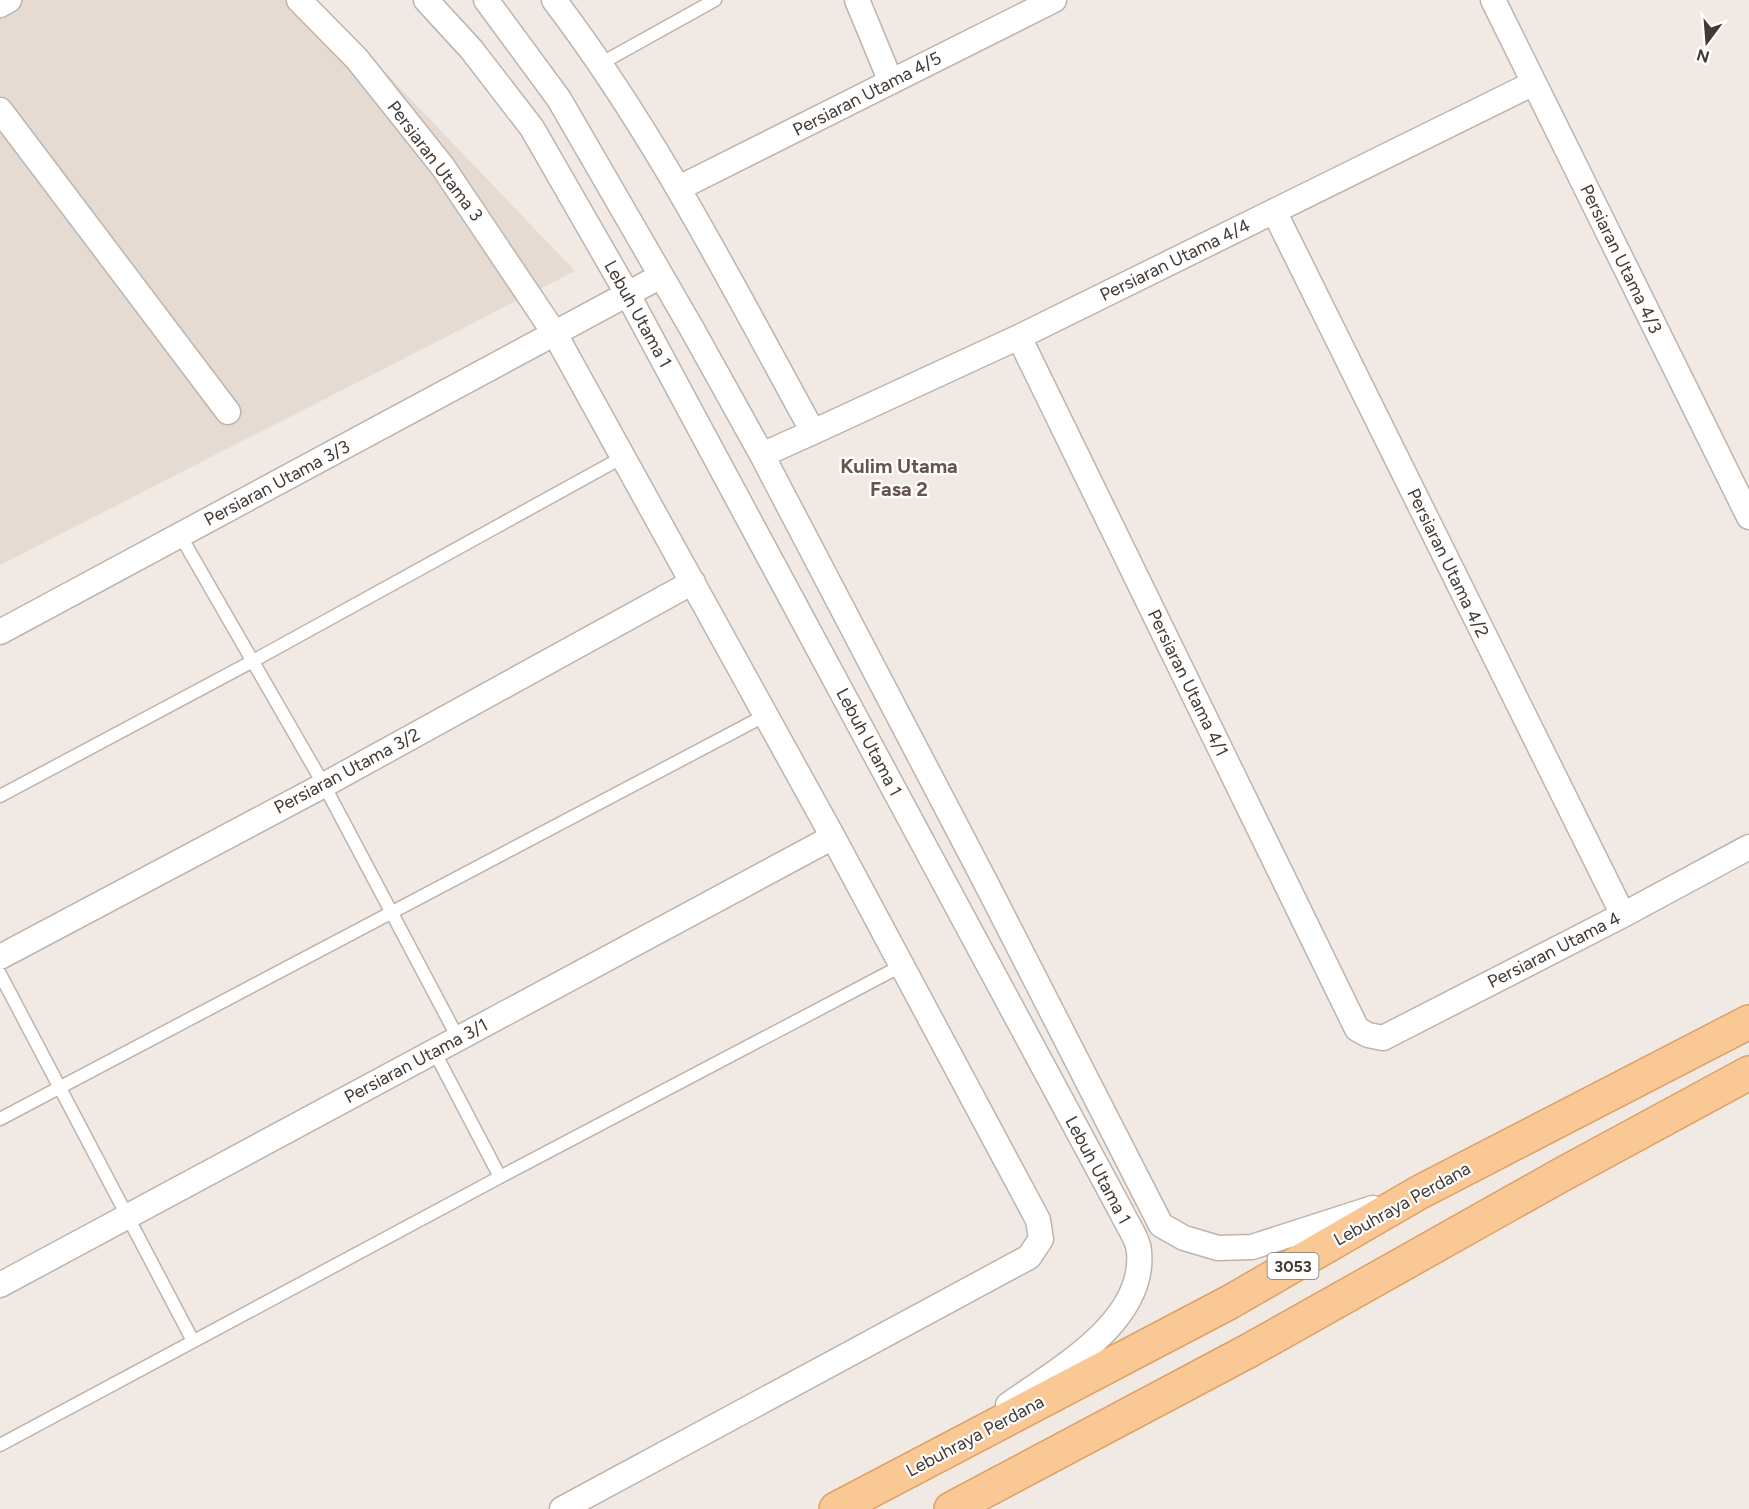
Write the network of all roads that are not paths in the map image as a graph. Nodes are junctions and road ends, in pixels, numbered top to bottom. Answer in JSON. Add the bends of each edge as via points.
{"nodes":[{"id":1,"x":9,"y":0,"type":"edge"},
{"id":2,"x":299,"y":0,"type":"edge"},
{"id":3,"x":426,"y":0,"type":"edge"},
{"id":4,"x":486,"y":0,"type":"edge"},
{"id":5,"x":554,"y":0,"type":"edge"},
{"id":6,"x":715,"y":0,"type":"edge"},
{"id":7,"x":857,"y":0,"type":"edge"},
{"id":8,"x":1054,"y":0,"type":"edge"},
{"id":9,"x":1493,"y":0,"type":"edge"},
{"id":10,"x":0,"y":5,"type":"edge"},
{"id":11,"x":600,"y":64,"type":"junction"},
{"id":12,"x":891,"y":82,"type":"junction"},
{"id":13,"x":1534,"y":83,"type":"junction"},
{"id":14,"x":0,"y":110,"type":"edge"},
{"id":15,"x":679,"y":188,"type":"junction"},
{"id":16,"x":1274,"y":211,"type":"junction"},
{"id":17,"x":661,"y":276,"type":"junction"},
{"id":18,"x":628,"y":295,"type":"junction"},
{"id":19,"x":555,"y":334,"type":"junction"},
{"id":20,"x":1019,"y":337,"type":"junction"},
{"id":21,"x":228,"y":412,"type":"dead end"},
{"id":22,"x":813,"y":432,"type":"junction"},
{"id":23,"x":762,"y":455,"type":"junction"},
{"id":24,"x":623,"y":457,"type":"junction"},
{"id":25,"x":1749,"y":517,"type":"edge"},
{"id":26,"x":180,"y":535,"type":"junction"},
{"id":27,"x":693,"y":582,"type":"junction"},
{"id":28,"x":0,"y":632,"type":"edge"},
{"id":29,"x":253,"y":661,"type":"junction"},
{"id":30,"x":766,"y":715,"type":"junction"},
{"id":31,"x":324,"y":785,"type":"junction"},
{"id":32,"x":0,"y":796,"type":"edge"},
{"id":33,"x":833,"y":837,"type":"junction"},
{"id":34,"x":1749,"y":847,"type":"edge"},
{"id":35,"x":391,"y":911,"type":"junction"},
{"id":36,"x":1623,"y":915,"type":"junction"},
{"id":37,"x":0,"y":957,"type":"edge"},
{"id":38,"x":901,"y":966,"type":"junction"},
{"id":39,"x":0,"y":974,"type":"edge"},
{"id":40,"x":1749,"y":1022,"type":"edge"},
{"id":41,"x":1357,"y":1029,"type":"joint"},
{"id":42,"x":458,"y":1038,"type":"junction"},
{"id":43,"x":434,"y":1051,"type":"junction"},
{"id":44,"x":1749,"y":1073,"type":"edge"},
{"id":45,"x":59,"y":1088,"type":"junction"},
{"id":46,"x":0,"y":1119,"type":"edge"},
{"id":47,"x":500,"y":1177,"type":"junction"},
{"id":48,"x":1420,"y":1192,"type":"junction"},
{"id":49,"x":127,"y":1217,"type":"junction"},
{"id":50,"x":0,"y":1285,"type":"edge"},
{"id":51,"x":193,"y":1341,"type":"junction"},
{"id":52,"x":0,"y":1445,"type":"edge"},
{"id":53,"x":945,"y":1451,"type":"junction"},
{"id":54,"x":562,"y":1509,"type":"edge"},
{"id":55,"x":836,"y":1509,"type":"edge"},
{"id":56,"x":951,"y":1509,"type":"edge"}],
"edges":[{"from":1,"to":10,"type":"street"},
{"from":2,"to":19,"type":"street","name":"Persiaran Utama 3","via":[[357,59],[443,167]]},
{"from":3,"to":18,"type":"street","name":"Lebuh Utama 1","via":[[471,49],[532,128]]},
{"from":4,"to":17,"type":"street","name":"Lebuh Utama 1","via":[[559,99]]},
{"from":5,"to":11,"type":"street"},
{"from":6,"to":11,"type":"lane"},
{"from":7,"to":12,"type":"street"},
{"from":8,"to":12,"type":"street","name":"Persiaran Utama 4/5"},
{"from":9,"to":13,"type":"street","name":"Persiaran Utama 4/3"},
{"from":11,"to":15,"type":"street"},
{"from":12,"to":15,"type":"street","name":"Persiaran Utama 4/5"},
{"from":13,"to":16,"type":"street","name":"Persiaran Utama 4/4"},
{"from":13,"to":25,"type":"street","name":"Persiaran Utama 4/3"},
{"from":14,"to":21,"type":"street"},
{"from":15,"to":22,"type":"street"},
{"from":16,"to":20,"type":"street","name":"Persiaran Utama 4/4"},
{"from":16,"to":36,"type":"street","name":"Persiaran Utama 4/2"},
{"from":17,"to":18,"type":"street","name":"Persiaran Utama 3/3"},
{"from":17,"to":23,"type":"street","name":"Lebuh Utama 1"},
{"from":18,"to":19,"type":"street","name":"Persiaran Utama 3/3"},
{"from":18,"to":53,"type":"street","name":"Lebuh Utama 1","via":[[1139,1250],[1130,1298],[1099,1339]]},
{"from":19,"to":24,"type":"street","name":"Persiaran Utama 3"},
{"from":19,"to":26,"type":"street","name":"Persiaran Utama 3/3"},
{"from":20,"to":22,"type":"street","name":"Persiaran Utama 4/4"},
{"from":20,"to":41,"type":"street","name":"Persiaran Utama 4/1"},
{"from":22,"to":23,"type":"street","name":"Persiaran Utama 4/4"},
{"from":23,"to":48,"type":"street","name":"Lebuh Utama 1","via":[[1161,1226],[1218,1248],[1252,1247]]},
{"from":24,"to":27,"type":"street","name":"Persiaran Utama 3"},
{"from":24,"to":29,"type":"lane"},
{"from":26,"to":28,"type":"street","name":"Persiaran Utama 3/3"},
{"from":26,"to":29,"type":"lane"},
{"from":27,"to":30,"type":"street","name":"Persiaran Utama 3"},
{"from":27,"to":31,"type":"street","name":"Persiaran Utama 3/2"},
{"from":29,"to":31,"type":"lane"},
{"from":29,"to":32,"type":"lane"},
{"from":30,"to":33,"type":"street","name":"Persiaran Utama 3"},
{"from":30,"to":35,"type":"lane"},
{"from":31,"to":35,"type":"lane"},
{"from":31,"to":37,"type":"street","name":"Persiaran Utama 3/2"},
{"from":33,"to":38,"type":"street","name":"Persiaran Utama 3"},
{"from":33,"to":42,"type":"street","name":"Persiaran Utama 3/1"},
{"from":34,"to":36,"type":"street","name":"Persiaran Utama 4"},
{"from":35,"to":42,"type":"lane"},
{"from":35,"to":45,"type":"lane"},
{"from":36,"to":41,"type":"street","name":"Persiaran Utama 4","via":[[1383,1038]]},
{"from":38,"to":47,"type":"lane"},
{"from":38,"to":54,"type":"street","name":"Persiaran Utama 3","via":[[1038,1220],[1041,1239],[1029,1257]]},
{"from":39,"to":45,"type":"lane"},
{"from":40,"to":48,"type":"main road","name":"Lebuhraya Perdana","number":"3053"},
{"from":42,"to":43,"type":"street","name":"Persiaran Utama 3/1"},
{"from":43,"to":47,"type":"lane"},
{"from":43,"to":49,"type":"street","name":"Persiaran Utama 3/1"},
{"from":44,"to":56,"type":"main road","via":[[1250,1350]]},
{"from":45,"to":46,"type":"lane"},
{"from":45,"to":49,"type":"lane"},
{"from":47,"to":51,"type":"lane"},
{"from":48,"to":53,"type":"main road","name":"Lebuhraya Perdana","number":"3053","via":[[1230,1302]]},
{"from":49,"to":50,"type":"street","name":"Persiaran Utama 3/1"},
{"from":49,"to":51,"type":"lane"},
{"from":51,"to":52,"type":"lane"},
{"from":53,"to":55,"type":"main road","name":"Lebuhraya Perdana","number":"3053"}]}
